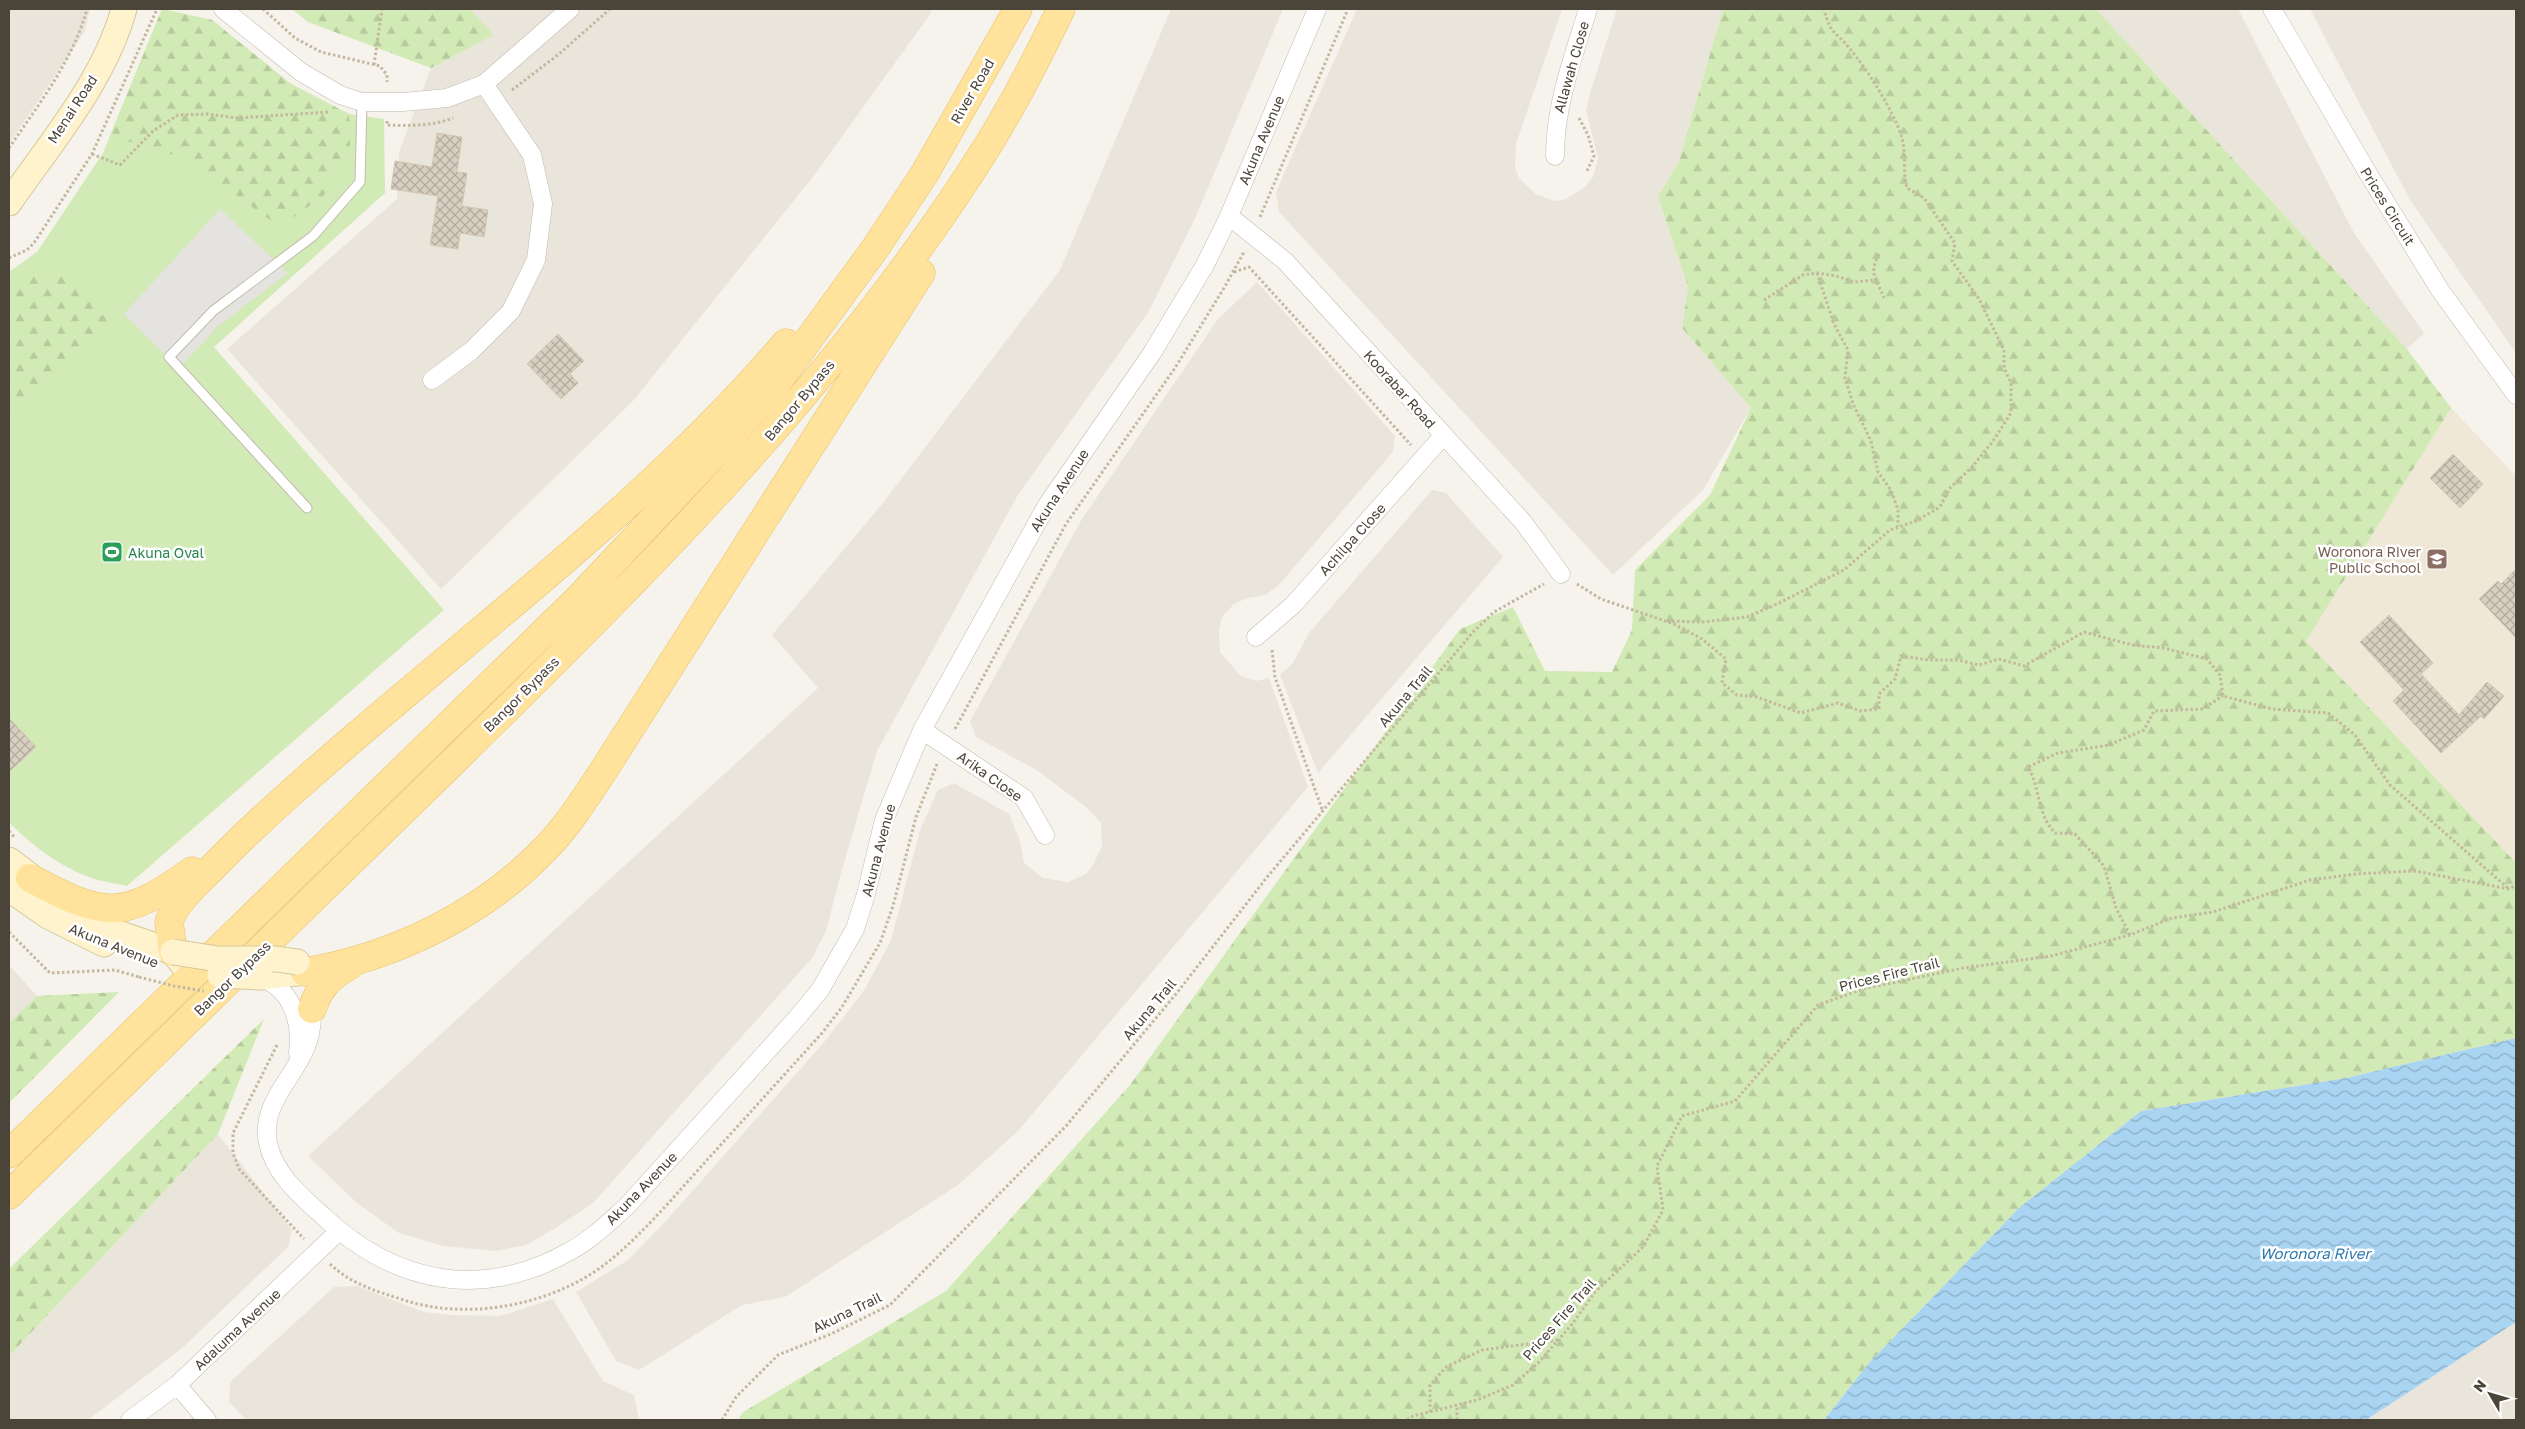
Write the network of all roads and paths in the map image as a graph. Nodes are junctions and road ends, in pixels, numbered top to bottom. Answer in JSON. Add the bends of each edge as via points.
{"nodes":[{"id":1,"x":87,"y":9,"type":"edge"},
{"id":2,"x":124,"y":9,"type":"edge"},
{"id":3,"x":157,"y":9,"type":"edge"},
{"id":4,"x":223,"y":9,"type":"edge"},
{"id":5,"x":263,"y":9,"type":"edge"},
{"id":6,"x":382,"y":9,"type":"edge"},
{"id":7,"x":570,"y":9,"type":"edge"},
{"id":8,"x":1018,"y":9,"type":"edge"},
{"id":9,"x":1061,"y":9,"type":"edge"},
{"id":10,"x":1317,"y":9,"type":"edge"},
{"id":11,"x":1588,"y":9,"type":"edge"},
{"id":12,"x":1824,"y":9,"type":"edge"},
{"id":13,"x":2272,"y":9,"type":"edge"},
{"id":14,"x":374,"y":65,"type":"junction"},
{"id":15,"x":484,"y":84,"type":"junction"},
{"id":16,"x":340,"y":95,"type":"junction"},
{"id":17,"x":362,"y":102,"type":"junction"},
{"id":18,"x":386,"y":102,"type":"junction"},
{"id":19,"x":1579,"y":114,"type":"dead end"},
{"id":20,"x":9,"y":148,"type":"edge"},
{"id":21,"x":985,"y":150,"type":"junction"},
{"id":22,"x":92,"y":154,"type":"junction"},
{"id":23,"x":1555,"y":156,"type":"dead end"},
{"id":24,"x":925,"y":173,"type":"junction"},
{"id":25,"x":1586,"y":173,"type":"dead end"},
{"id":26,"x":9,"y":203,"type":"edge"},
{"id":27,"x":1228,"y":216,"type":"junction"},
{"id":28,"x":1879,"y":254,"type":"dead end"},
{"id":29,"x":9,"y":258,"type":"edge"},
{"id":30,"x":1233,"y":272,"type":"dead end"},
{"id":31,"x":1817,"y":274,"type":"junction"},
{"id":32,"x":1874,"y":280,"type":"junction"},
{"id":33,"x":1884,"y":298,"type":"dead end"},
{"id":34,"x":1764,"y":300,"type":"dead end"},
{"id":35,"x":432,"y":380,"type":"dead end"},
{"id":36,"x":2516,"y":395,"type":"edge"},
{"id":37,"x":1443,"y":436,"type":"junction"},
{"id":38,"x":1423,"y":458,"type":"junction"},
{"id":39,"x":307,"y":508,"type":"dead end"},
{"id":40,"x":1898,"y":526,"type":"junction"},
{"id":41,"x":1561,"y":574,"type":"junction"},
{"id":42,"x":1664,"y":621,"type":"junction"},
{"id":43,"x":1262,"y":632,"type":"joint"},
{"id":44,"x":2223,"y":696,"type":"junction"},
{"id":45,"x":922,"y":730,"type":"junction"},
{"id":46,"x":1323,"y":812,"type":"junction"},
{"id":47,"x":250,"y":830,"type":"junction"},
{"id":48,"x":1045,"y":835,"type":"dead end"},
{"id":49,"x":9,"y":860,"type":"edge"},
{"id":50,"x":20,"y":883,"type":"edge"},
{"id":51,"x":2516,"y":885,"type":"edge"},
{"id":52,"x":2509,"y":889,"type":"junction"},
{"id":53,"x":9,"y":932,"type":"edge"},
{"id":54,"x":2130,"y":935,"type":"junction"},
{"id":55,"x":160,"y":957,"type":"junction"},
{"id":56,"x":359,"y":961,"type":"junction"},
{"id":57,"x":285,"y":975,"type":"junction"},
{"id":58,"x":312,"y":1009,"type":"junction"},
{"id":59,"x":291,"y":1075,"type":"junction"},
{"id":60,"x":9,"y":1154,"type":"edge"},
{"id":61,"x":9,"y":1195,"type":"edge"},
{"id":62,"x":339,"y":1231,"type":"junction"},
{"id":63,"x":1559,"y":1340,"type":"junction"},
{"id":64,"x":177,"y":1385,"type":"junction"},
{"id":65,"x":1457,"y":1405,"type":"junction"},
{"id":66,"x":1430,"y":1412,"type":"junction"},
{"id":67,"x":130,"y":1420,"type":"edge"},
{"id":68,"x":208,"y":1420,"type":"edge"},
{"id":69,"x":722,"y":1420,"type":"edge"},
{"id":70,"x":1407,"y":1420,"type":"edge"},
{"id":71,"x":1457,"y":1420,"type":"edge"}],
"edges":[{"from":1,"to":20,"type":"path","via":[[82,29],[63,67]]},
{"from":2,"to":26,"type":"main road","name":"Menai Road","via":[[92,83]]},
{"from":3,"to":22,"type":"path"},
{"from":4,"to":16,"type":"street","via":[[301,72]]},
{"from":5,"to":14,"type":"path","via":[[295,38],[320,52]]},
{"from":6,"to":14,"type":"path"},
{"from":7,"to":15,"type":"street"},
{"from":8,"to":24,"type":"main road","name":"River Road"},
{"from":9,"to":21,"type":"main road","via":[[1028,76]]},
{"from":10,"to":27,"type":"street","name":"Akuna Avenue"},
{"from":11,"to":23,"type":"street","name":"Allawah Close","via":[[1559,104]]},
{"from":12,"to":40,"type":"path","via":[[1829,29],[1850,48],[1901,135],[1907,188],[1924,198],[1955,243],[1952,261],[1979,299],[2004,350],[2004,368],[2011,383],[2010,413],[1993,442],[1949,489],[1940,507],[1916,521]]},
{"from":13,"to":36,"type":"street","name":"Prices Circuit","via":[[2440,290]]},
{"from":14,"to":18,"type":"path","via":[[380,66],[387,75]]},
{"from":15,"to":18,"type":"street","via":[[447,98]]},
{"from":15,"to":35,"type":"street","via":[[532,155],[543,204],[536,260],[511,311],[471,351]]},
{"from":16,"to":17,"type":"street"},
{"from":16,"to":22,"type":"path","via":[[328,113],[237,118],[208,114],[178,115],[153,131],[120,165]]},
{"from":17,"to":18,"type":"street"},
{"from":17,"to":39,"type":"lane","via":[[360,182],[312,236],[213,311],[168,357]]},
{"from":19,"to":25,"type":"path","via":[[1594,156]]},
{"from":21,"to":56,"type":"main road","via":[[937,249],[565,826],[510,881],[465,911],[400,946]]},
{"from":21,"to":61,"type":"main road","name":"Bangor Bypass","via":[[874,310],[781,424],[715,498],[536,680]]},
{"from":22,"to":29,"type":"path","via":[[34,243]]},
{"from":24,"to":47,"type":"main road","via":[[799,328],[669,467],[539,583]]},
{"from":24,"to":60,"type":"main road","name":"Bangor Bypass","via":[[863,266],[774,387],[643,531],[578,600]]},
{"from":27,"to":37,"type":"street","name":"Koorabar Road","via":[[1285,261]]},
{"from":27,"to":45,"type":"street","name":"Akuna Avenue","via":[[1196,282],[1152,353],[1047,505]]},
{"from":28,"to":32,"type":"path","via":[[1875,261]]},
{"from":30,"to":38,"type":"path","via":[[1249,267]]},
{"from":31,"to":32,"type":"path","via":[[1855,282]]},
{"from":31,"to":34,"type":"path","via":[[1804,275]]},
{"from":31,"to":40,"type":"path","via":[[1834,324],[1848,350],[1845,378],[1853,404],[1871,441],[1878,472],[1891,490],[1898,510]]},
{"from":32,"to":33,"type":"path"},
{"from":37,"to":38,"type":"street","name":"Achilpa Close"},
{"from":37,"to":41,"type":"street","name":"Koorabar Road","via":[[1523,522]]},
{"from":38,"to":43,"type":"street","name":"Achilpa Close","via":[[1293,605]]},
{"from":40,"to":42,"type":"path","via":[[1844,570],[1754,614],[1702,622]]},
{"from":41,"to":42,"type":"path","via":[[1602,600]]},
{"from":41,"to":46,"type":"path","name":"Akuna Trail","via":[[1494,612],[1474,631]]},
{"from":42,"to":44,"type":"path","via":[[1702,639],[1726,659],[1722,683],[1737,695],[1757,697],[1801,713],[1838,703],[1860,711],[1879,709],[1879,694],[1895,679],[1901,656],[1958,660],[1979,665],[1999,659],[2024,666],[2084,632],[2132,646],[2164,648],[2207,658],[2220,675]]},
{"from":43,"to":46,"type":"path"},
{"from":44,"to":52,"type":"path","via":[[2272,709],[2328,713],[2355,735],[2390,785]]},
{"from":44,"to":54,"type":"path","via":[[2202,709],[2154,711],[2144,730],[2109,745],[2058,753],[2028,767],[2035,780],[2045,822],[2055,833],[2075,834],[2104,866],[2116,908]]},
{"from":45,"to":48,"type":"street","name":"Arika Close","via":[[1024,798]]},
{"from":45,"to":62,"type":"street","name":"Akuna Avenue","via":[[884,820],[855,929],[820,990],[627,1206],[599,1231],[546,1264],[490,1279],[462,1281],[434,1277],[382,1260]]},
{"from":46,"to":69,"type":"path","name":"Akuna Trail","via":[[1066,1126],[890,1305],[831,1334],[778,1354],[736,1397]]},
{"from":47,"to":50,"type":"main road","via":[[163,891],[126,908],[90,905]]},
{"from":47,"to":55,"type":"main road","via":[[178,904]]},
{"from":49,"to":50,"type":"main road","name":"Akuna Avenue"},
{"from":50,"to":55,"type":"main road","name":"Akuna Avenue"},
{"from":51,"to":52,"type":"path"},
{"from":52,"to":54,"type":"path","name":"Prices Fire Trail","via":[[2415,871],[2356,874],[2310,880],[2213,912],[2172,918]]},
{"from":53,"to":55,"type":"path","via":[[50,973],[115,970]]},
{"from":54,"to":63,"type":"path","name":"Prices Fire Trail","via":[[2051,956],[1963,968],[1863,989],[1818,1006],[1735,1101],[1682,1116],[1657,1166],[1663,1210],[1643,1247],[1595,1292]]},
{"from":55,"to":57,"type":"main road","bridge":true,"via":[[195,972]]},
{"from":55,"to":57,"type":"main road","name":"Akuna Avenue","bridge":true,"via":[[276,960]]},
{"from":56,"to":57,"type":"main road"},
{"from":56,"to":58,"type":"main road","via":[[331,976],[321,988]]},
{"from":57,"to":58,"type":"street","name":"Akuna Avenue"},
{"from":57,"to":59,"type":"street","name":"Akuna Avenue","via":[[299,1033],[298,1052]]},
{"from":58,"to":59,"type":"street","name":"Akuna Avenue","via":[[309,1038]]},
{"from":59,"to":62,"type":"street","name":"Akuna Avenue","via":[[269,1114],[266,1134],[270,1150],[276,1166],[287,1180]]},
{"from":62,"to":64,"type":"street","name":"Adaluma Avenue"},
{"from":63,"to":65,"type":"path","name":"Prices Fire Trail","via":[[1513,1385]]},
{"from":63,"to":66,"type":"path","via":[[1482,1350],[1446,1367],[1430,1385]]},
{"from":64,"to":67,"type":"street","name":"Adaluma Avenue"},
{"from":64,"to":68,"type":"street"},
{"from":65,"to":66,"type":"path","name":"Prices Fire Trail"},
{"from":65,"to":71,"type":"path"},
{"from":66,"to":70,"type":"path","name":"Prices Fire Trail"}]}
